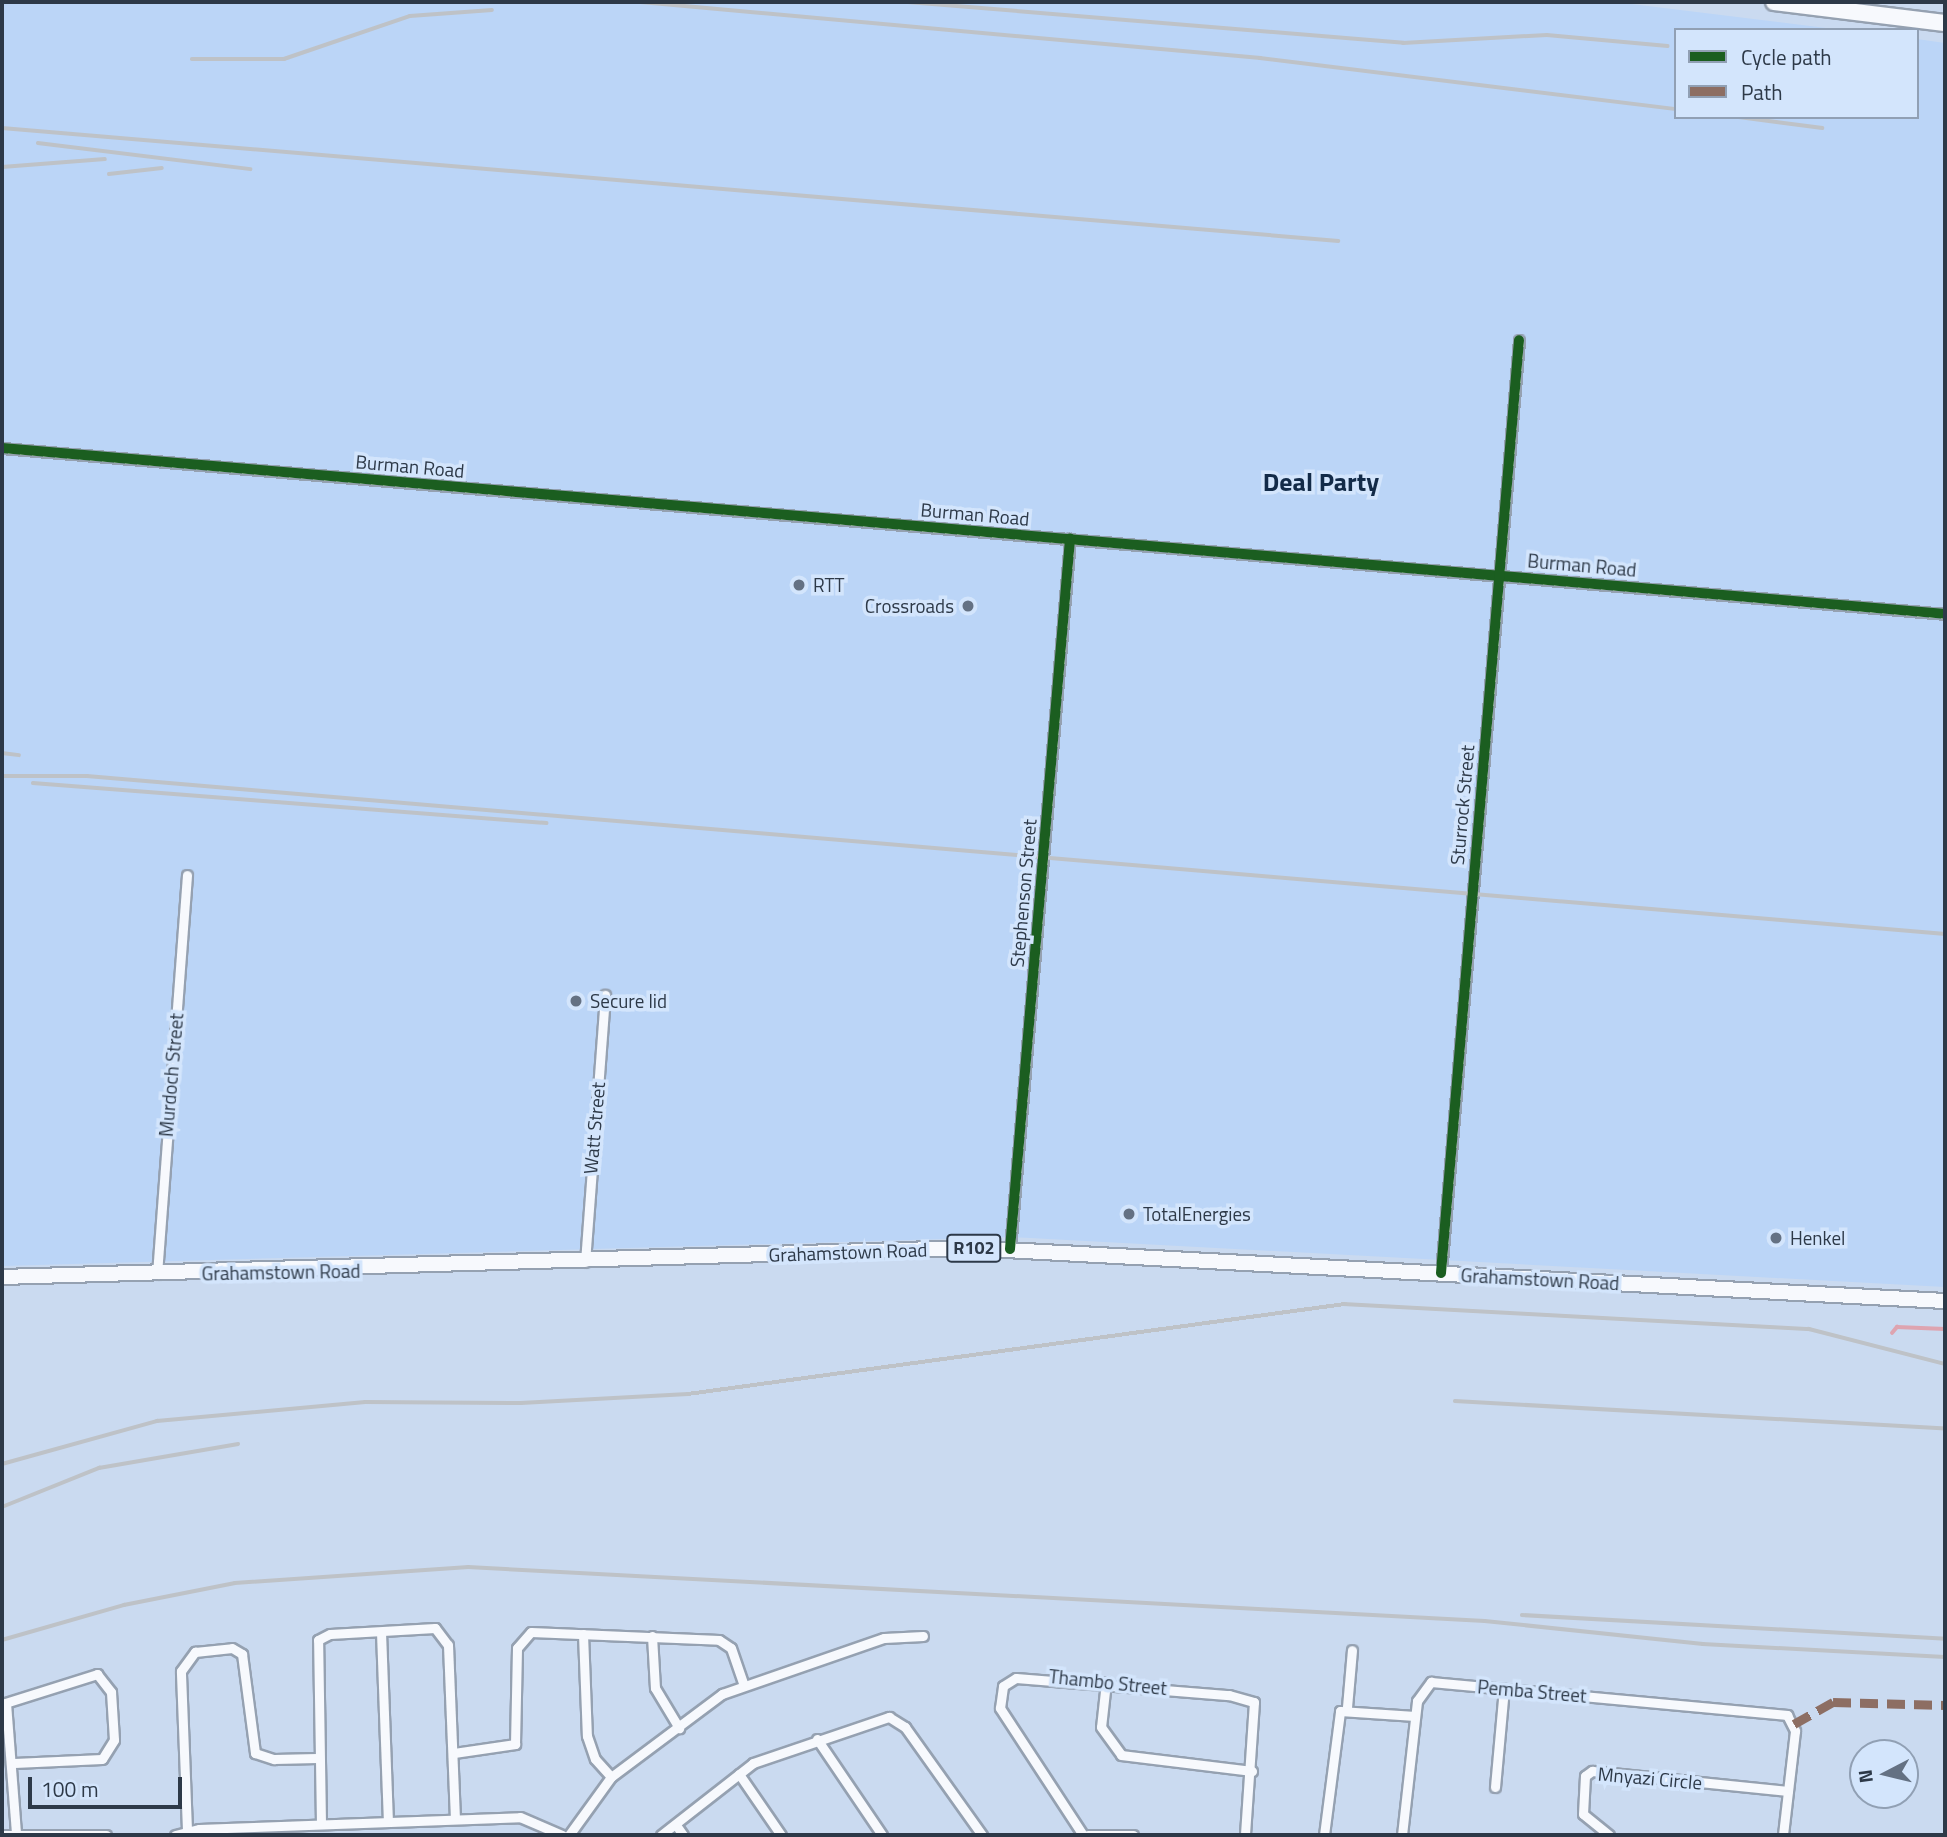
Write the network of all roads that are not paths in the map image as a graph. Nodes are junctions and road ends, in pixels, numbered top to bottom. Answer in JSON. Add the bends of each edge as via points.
{"nodes":[{"id":1,"x":1774,"y":2,"type":"edge"},
{"id":2,"x":1945,"y":23,"type":"edge"},
{"id":3,"x":1519,"y":340,"type":"dead end"},
{"id":4,"x":2,"y":448,"type":"edge"},
{"id":5,"x":1070,"y":539,"type":"junction"},
{"id":6,"x":1499,"y":575,"type":"junction"},
{"id":7,"x":1945,"y":614,"type":"edge"},
{"id":8,"x":187,"y":875,"type":"dead end"},
{"id":9,"x":605,"y":995,"type":"dead end"},
{"id":10,"x":1010,"y":1249,"type":"junction"},
{"id":11,"x":584,"y":1262,"type":"junction"},
{"id":12,"x":1441,"y":1273,"type":"junction"},
{"id":13,"x":158,"y":1274,"type":"junction"},
{"id":14,"x":2,"y":1277,"type":"edge"},
{"id":15,"x":1945,"y":1301,"type":"edge"},
{"id":16,"x":382,"y":1632,"type":"junction"},
{"id":17,"x":583,"y":1634,"type":"junction"},
{"id":18,"x":652,"y":1636,"type":"junction"},
{"id":19,"x":923,"y":1636,"type":"dead end"},
{"id":20,"x":1352,"y":1650,"type":"dead end"},
{"id":21,"x":1106,"y":1682,"type":"junction"},
{"id":22,"x":744,"y":1685,"type":"junction"},
{"id":23,"x":1504,"y":1689,"type":"junction"},
{"id":24,"x":4,"y":1704,"type":"edge"},
{"id":25,"x":1347,"y":1707,"type":"junction"},
{"id":26,"x":1415,"y":1716,"type":"junction"},
{"id":27,"x":679,"y":1728,"type":"junction"},
{"id":28,"x":817,"y":1739,"type":"junction"},
{"id":29,"x":454,"y":1753,"type":"junction"},
{"id":30,"x":317,"y":1758,"type":"junction"},
{"id":31,"x":14,"y":1763,"type":"junction"},
{"id":32,"x":1252,"y":1771,"type":"junction"},
{"id":33,"x":738,"y":1774,"type":"junction"},
{"id":34,"x":611,"y":1777,"type":"junction"},
{"id":35,"x":1495,"y":1787,"type":"dead end"},
{"id":36,"x":1788,"y":1791,"type":"junction"},
{"id":37,"x":455,"y":1818,"type":"junction"},
{"id":38,"x":388,"y":1821,"type":"junction"},
{"id":39,"x":321,"y":1824,"type":"junction"},
{"id":40,"x":676,"y":1825,"type":"junction"},
{"id":41,"x":187,"y":1830,"type":"junction"},
{"id":42,"x":256,"y":1832,"type":"edge"},
{"id":43,"x":16,"y":1834,"type":"edge"},
{"id":44,"x":2,"y":1835,"type":"edge"},
{"id":45,"x":106,"y":1835,"type":"edge"},
{"id":46,"x":174,"y":1835,"type":"edge"},
{"id":47,"x":562,"y":1835,"type":"edge"},
{"id":48,"x":569,"y":1835,"type":"edge"},
{"id":49,"x":661,"y":1835,"type":"edge"},
{"id":50,"x":683,"y":1835,"type":"edge"},
{"id":51,"x":781,"y":1835,"type":"edge"},
{"id":52,"x":882,"y":1835,"type":"edge"},
{"id":53,"x":982,"y":1835,"type":"edge"},
{"id":54,"x":1083,"y":1835,"type":"edge"},
{"id":55,"x":1088,"y":1835,"type":"edge"},
{"id":56,"x":1133,"y":1835,"type":"edge"},
{"id":57,"x":1245,"y":1835,"type":"edge"},
{"id":58,"x":1324,"y":1835,"type":"edge"},
{"id":59,"x":1402,"y":1835,"type":"edge"},
{"id":60,"x":1609,"y":1835,"type":"edge"},
{"id":61,"x":1783,"y":1835,"type":"edge"}],
"edges":[{"from":1,"to":2,"type":"highway"},
{"from":3,"to":6,"type":"street","name":"Sturrock Street"},
{"from":4,"to":5,"type":"street","name":"Burman Road"},
{"from":5,"to":6,"type":"street","name":"Burman Road"},
{"from":5,"to":10,"type":"street","name":"Stephenson Street"},
{"from":6,"to":7,"type":"street","name":"Burman Road"},
{"from":6,"to":12,"type":"street","name":"Sturrock Street"},
{"from":8,"to":13,"type":"street","name":"Murdoch Street"},
{"from":9,"to":11,"type":"street","name":"Watt Street"},
{"from":10,"to":11,"type":"main road","name":"Grahamstown Road","number":"R102"},
{"from":10,"to":12,"type":"main road","name":"Grahamstown Road","number":"R102"},
{"from":11,"to":13,"type":"main road","name":"Grahamstown Road","number":"R102"},
{"from":12,"to":15,"type":"main road","name":"Grahamstown Road","number":"R102"},
{"from":13,"to":14,"type":"main road","name":"Grahamstown Road","number":"R102"},
{"from":16,"to":29,"type":"street","via":[[435,1628],[446,1636]]},
{"from":16,"to":30,"type":"street","via":[[318,1640]]},
{"from":16,"to":38,"type":"street"},
{"from":17,"to":18,"type":"street"},
{"from":17,"to":29,"type":"street","via":[[543,1629],[525,1635],[516,1663],[515,1744]]},
{"from":17,"to":34,"type":"street","via":[[587,1736],[594,1759]]},
{"from":18,"to":22,"type":"street","via":[[726,1643]]},
{"from":18,"to":27,"type":"street","via":[[655,1688]]},
{"from":19,"to":22,"type":"street","via":[[884,1638]]},
{"from":20,"to":25,"type":"street"},
{"from":21,"to":32,"type":"street","via":[[1101,1727],[1121,1755]]},
{"from":21,"to":32,"type":"street","name":"Thambo Street","via":[[1247,1698],[1258,1714]]},
{"from":21,"to":54,"type":"street","name":"Thambo Street","via":[[1037,1675],[1016,1678],[1000,1693],[1008,1724]]},
{"from":22,"to":27,"type":"street","via":[[722,1694]]},
{"from":23,"to":26,"type":"street","name":"Pemba Street","via":[[1432,1682],[1419,1693]]},
{"from":23,"to":35,"type":"street"},
{"from":23,"to":36,"type":"street","name":"Pemba Street","via":[[1791,1718]]},
{"from":24,"to":31,"type":"street"},
{"from":24,"to":31,"type":"street","via":[[97,1674],[111,1692],[114,1740],[102,1759]]},
{"from":25,"to":26,"type":"street"},
{"from":25,"to":58,"type":"street","via":[[1339,1713]]},
{"from":26,"to":59,"type":"street","name":"Pemba Street"},
{"from":27,"to":34,"type":"street"},
{"from":28,"to":33,"type":"street"},
{"from":28,"to":52,"type":"street"},
{"from":28,"to":53,"type":"street","via":[[866,1721],[896,1719]]},
{"from":29,"to":37,"type":"street"},
{"from":30,"to":39,"type":"street"},
{"from":30,"to":41,"type":"street","via":[[274,1759],[256,1753],[243,1654],[232,1648],[195,1652],[181,1671]]},
{"from":31,"to":43,"type":"street"},
{"from":32,"to":57,"type":"street","name":"Thambo Street"},
{"from":33,"to":40,"type":"street"},
{"from":33,"to":51,"type":"street"},
{"from":34,"to":48,"type":"street"},
{"from":36,"to":60,"type":"street","name":"Mnyazi Circle","via":[[1592,1771],[1585,1776],[1583,1814]]},
{"from":36,"to":61,"type":"street"},
{"from":37,"to":38,"type":"street"},
{"from":37,"to":47,"type":"street","via":[[528,1818]]},
{"from":38,"to":39,"type":"street"},
{"from":39,"to":42,"type":"street"},
{"from":40,"to":49,"type":"street"},
{"from":40,"to":50,"type":"street"},
{"from":41,"to":42,"type":"street"},
{"from":41,"to":46,"type":"street"},
{"from":43,"to":44,"type":"street"},
{"from":43,"to":45,"type":"street"},
{"from":55,"to":56,"type":"street"}]}
